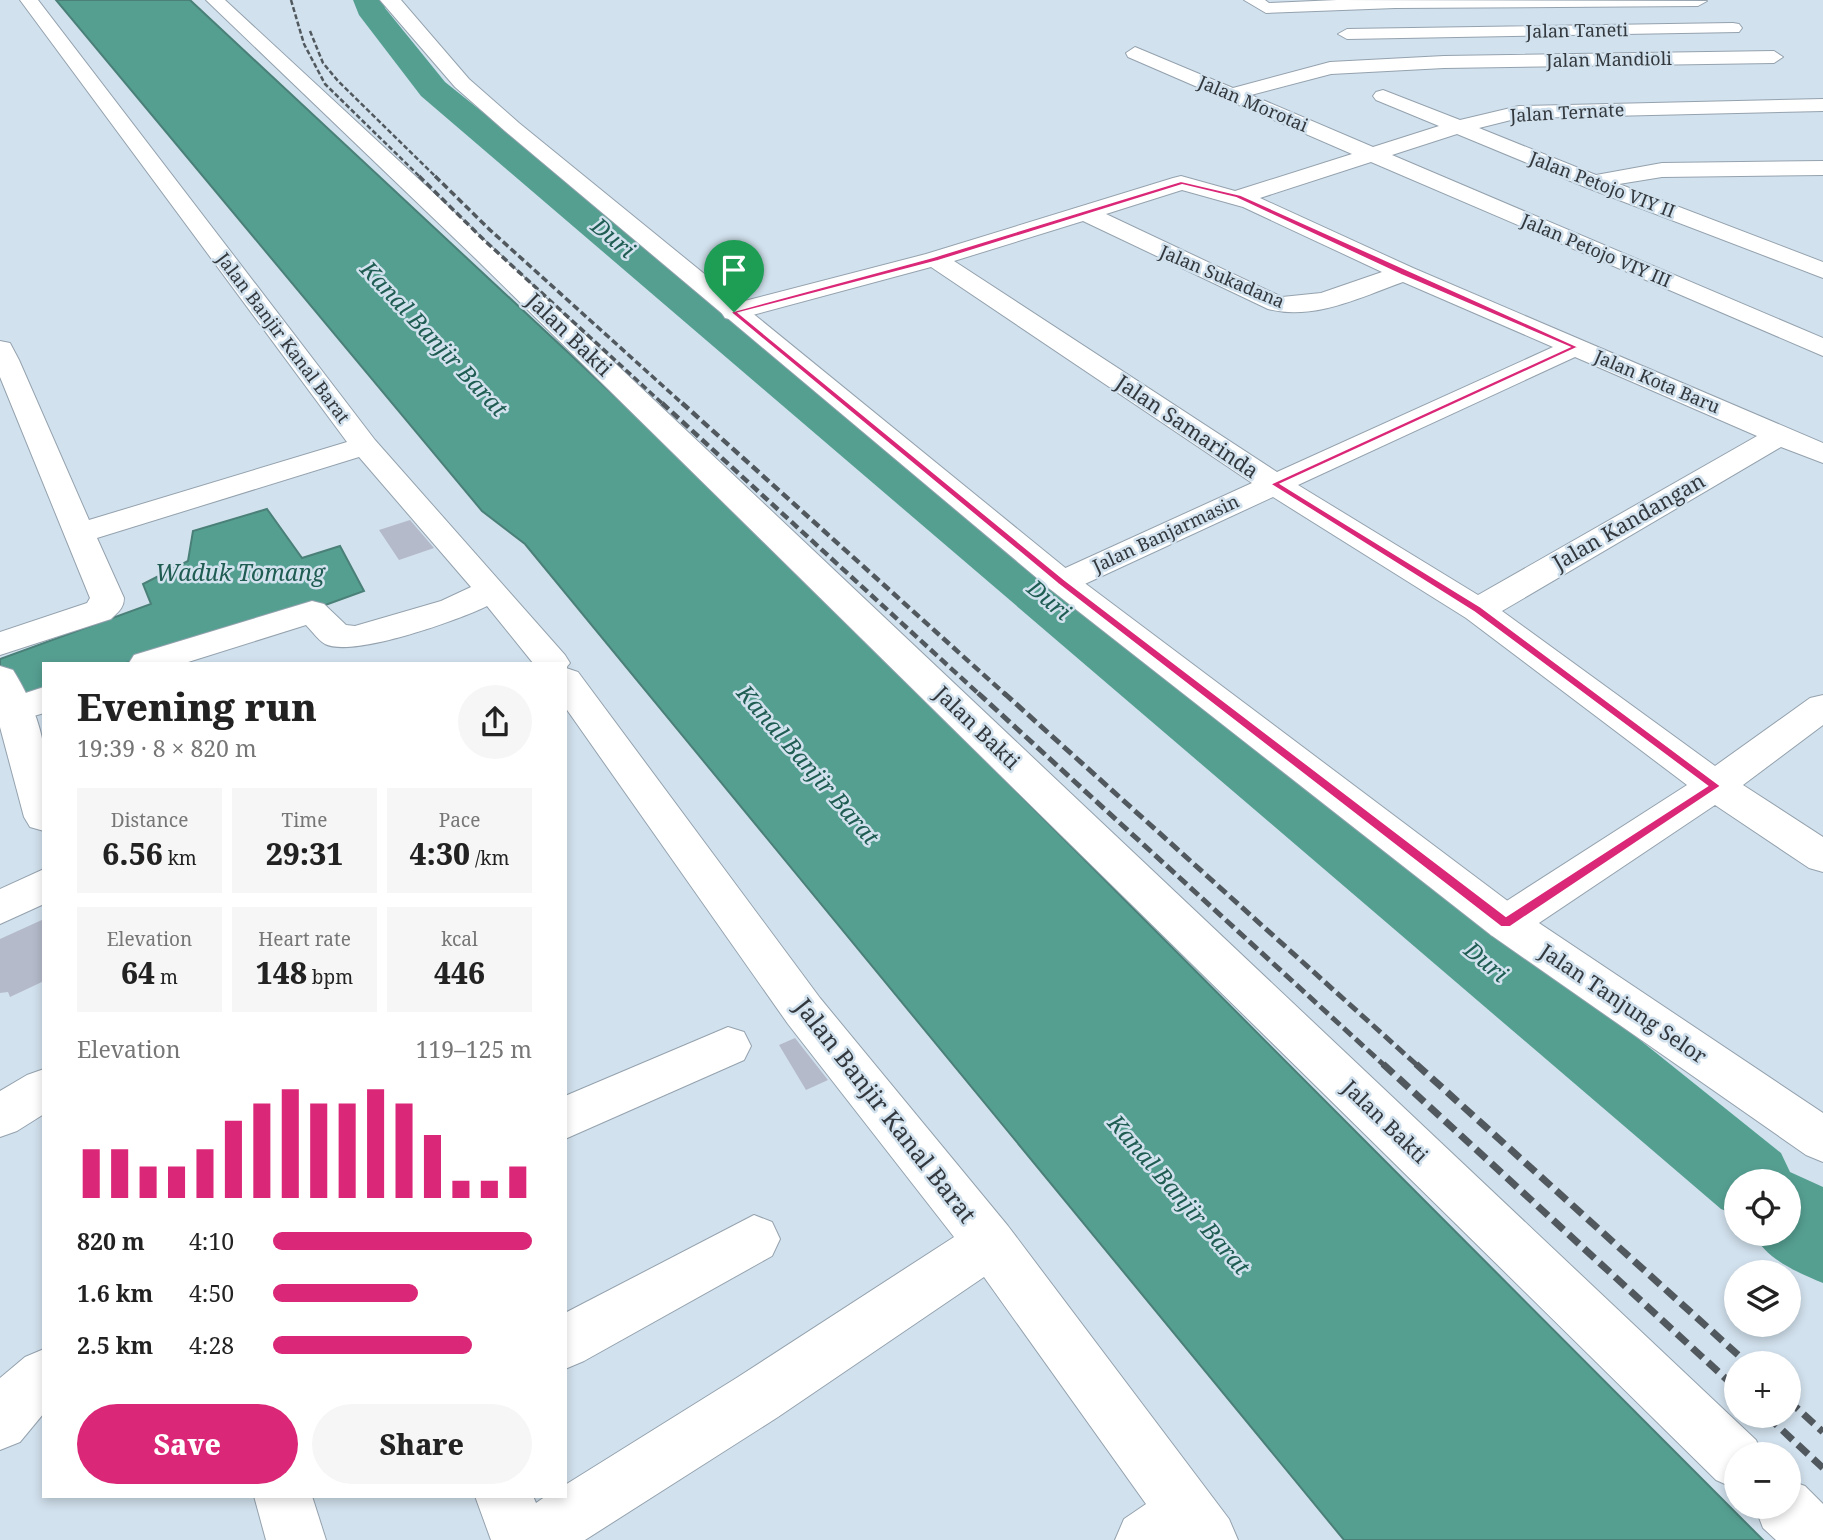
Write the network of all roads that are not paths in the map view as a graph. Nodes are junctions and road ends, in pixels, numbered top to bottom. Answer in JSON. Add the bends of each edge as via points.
{"nodes":[{"id":1,"x":29,"y":0,"type":"edge"},
{"id":2,"x":215,"y":0,"type":"edge"},
{"id":3,"x":395,"y":1,"type":"edge"},
{"id":4,"x":1697,"y":1,"type":"edge"},
{"id":5,"x":1394,"y":2,"type":"edge"},
{"id":6,"x":1259,"y":4,"type":"edge"},
{"id":7,"x":1733,"y":28,"type":"junction"},
{"id":8,"x":1421,"y":33,"type":"junction"},
{"id":9,"x":1347,"y":34,"type":"dead end"},
{"id":10,"x":1135,"y":53,"type":"dead end"},
{"id":11,"x":1774,"y":57,"type":"junction"},
{"id":12,"x":1444,"y":62,"type":"junction"},
{"id":13,"x":1793,"y":73,"type":"dead end"},
{"id":14,"x":1463,"y":79,"type":"dead end"},
{"id":15,"x":1237,"y":93,"type":"dead end"},
{"id":16,"x":1383,"y":96,"type":"dead end"},
{"id":17,"x":1485,"y":97,"type":"dead end"},
{"id":18,"x":1820,"y":101,"type":"edge"},
{"id":19,"x":1519,"y":112,"type":"junction"},
{"id":20,"x":1458,"y":127,"type":"junction"},
{"id":21,"x":1370,"y":154,"type":"junction"},
{"id":22,"x":1823,"y":168,"type":"edge"},
{"id":23,"x":1593,"y":182,"type":"junction"},
{"id":24,"x":1239,"y":197,"type":"junction"},
{"id":25,"x":1086,"y":213,"type":"junction"},
{"id":26,"x":1823,"y":249,"type":"edge"},
{"id":27,"x":935,"y":259,"type":"junction"},
{"id":28,"x":1794,"y":259,"type":"junction"},
{"id":29,"x":1823,"y":271,"type":"edge"},
{"id":30,"x":1404,"y":273,"type":"junction"},
{"id":31,"x":734,"y":312,"type":"junction"},
{"id":32,"x":1575,"y":347,"type":"junction"},
{"id":33,"x":1823,"y":348,"type":"edge"},
{"id":34,"x":0,"y":349,"type":"edge"},
{"id":35,"x":1780,"y":435,"type":"junction"},
{"id":36,"x":365,"y":446,"type":"junction"},
{"id":37,"x":1823,"y":454,"type":"edge"},
{"id":38,"x":1274,"y":484,"type":"junction"},
{"id":39,"x":80,"y":533,"type":"junction"},
{"id":40,"x":1062,"y":582,"type":"junction"},
{"id":41,"x":492,"y":590,"type":"junction"},
{"id":42,"x":1478,"y":610,"type":"junction"},
{"id":43,"x":0,"y":644,"type":"edge"},
{"id":44,"x":150,"y":662,"type":"edge"},
{"id":45,"x":551,"y":662,"type":"edge"},
{"id":46,"x":567,"y":683,"type":"edge"},
{"id":47,"x":14,"y":706,"type":"edge"},
{"id":48,"x":1823,"y":707,"type":"edge"},
{"id":49,"x":1715,"y":786,"type":"junction"},
{"id":50,"x":42,"y":810,"type":"edge"},
{"id":51,"x":1823,"y":857,"type":"edge"},
{"id":52,"x":42,"y":886,"type":"edge"},
{"id":53,"x":0,"y":908,"type":"edge"},
{"id":54,"x":1506,"y":923,"type":"junction"},
{"id":55,"x":728,"y":1046,"type":"dead end"},
{"id":56,"x":42,"y":1090,"type":"edge"},
{"id":57,"x":0,"y":1116,"type":"edge"},
{"id":58,"x":567,"y":1117,"type":"edge"},
{"id":59,"x":1823,"y":1140,"type":"edge"},
{"id":60,"x":754,"y":1239,"type":"dead end"},
{"id":61,"x":990,"y":1243,"type":"junction"},
{"id":62,"x":567,"y":1341,"type":"edge"},
{"id":63,"x":42,"y":1378,"type":"edge"},
{"id":64,"x":0,"y":1422,"type":"edge"},
{"id":65,"x":1724,"y":1448,"type":"edge"},
{"id":66,"x":284,"y":1498,"type":"edge"},
{"id":67,"x":505,"y":1498,"type":"edge"},
{"id":68,"x":1796,"y":1519,"type":"edge"},
{"id":69,"x":1180,"y":1530,"type":"edge"},
{"id":70,"x":296,"y":1540,"type":"edge"},
{"id":71,"x":522,"y":1540,"type":"edge"},
{"id":72,"x":531,"y":1540,"type":"edge"},
{"id":73,"x":1818,"y":1540,"type":"edge"}],
"edges":[{"from":1,"to":36,"type":"street","name":"Jalan Banjir Kanal Barat"},
{"from":2,"to":65,"type":"street","name":"Jalan Bakti","via":[[522,289]]},
{"from":3,"to":31,"type":"street","name":"Jalan Tanjung Selor","via":[[462,83]]},
{"from":4,"to":5,"type":"street"},
{"from":4,"to":7,"type":"street"},
{"from":5,"to":6,"type":"street"},
{"from":5,"to":8,"type":"street"},
{"from":7,"to":8,"type":"street","name":"Jalan Taneti"},
{"from":7,"to":11,"type":"street"},
{"from":8,"to":9,"type":"street","name":"Jalan Taneti"},
{"from":8,"to":12,"type":"street"},
{"from":10,"to":21,"type":"street","name":"Jalan Morotai"},
{"from":11,"to":12,"type":"street","name":"Jalan Mandioli"},
{"from":11,"to":13,"type":"street"},
{"from":12,"to":14,"type":"street"},
{"from":12,"to":15,"type":"street","name":"Jalan Mandioli","via":[[1330,68]]},
{"from":16,"to":20,"type":"street","name":"Jalan Petojo VIY II"},
{"from":17,"to":19,"type":"street"},
{"from":18,"to":19,"type":"street","name":"Jalan Ternate"},
{"from":19,"to":20,"type":"street","name":"Jalan Ternate"},
{"from":20,"to":21,"type":"street","name":"Jalan Ternate"},
{"from":20,"to":23,"type":"street","name":"Jalan Petojo VIY II"},
{"from":21,"to":24,"type":"street","name":"Jalan Ternate"},
{"from":21,"to":33,"type":"street","name":"Jalan Petojo VIY III"},
{"from":22,"to":23,"type":"street","via":[[1662,170]]},
{"from":23,"to":28,"type":"street","name":"Jalan Petojo VIY II"},
{"from":24,"to":25,"type":"street","name":"Jalan Kota Baru","via":[[1181,183]]},
{"from":24,"to":30,"type":"street","name":"Jalan Kota Baru"},
{"from":25,"to":27,"type":"street"},
{"from":25,"to":30,"type":"street","name":"Jalan Sukadana","via":[[1293,307]]},
{"from":26,"to":28,"type":"street"},
{"from":27,"to":31,"type":"street"},
{"from":27,"to":38,"type":"street","name":"Jalan Samarinda"},
{"from":28,"to":29,"type":"street","name":"Jalan Petojo VIY II"},
{"from":30,"to":32,"type":"street","name":"Jalan Kota Baru"},
{"from":31,"to":40,"type":"street","name":"Jalan Tanjung Selor"},
{"from":32,"to":35,"type":"street","name":"Jalan Kota Baru"},
{"from":32,"to":38,"type":"street","name":"Jalan Banjarmasin"},
{"from":34,"to":39,"type":"street","via":[[15,374],[35,433]]},
{"from":35,"to":37,"type":"street","name":"Jalan Kota Baru"},
{"from":35,"to":42,"type":"street","name":"Jalan Kandangan"},
{"from":36,"to":39,"type":"street"},
{"from":36,"to":41,"type":"street","name":"Jalan Banjir Kanal Barat"},
{"from":38,"to":40,"type":"street","name":"Jalan Banjarmasin"},
{"from":38,"to":42,"type":"street","name":"Jalan Samarinda"},
{"from":39,"to":43,"type":"street","via":[[107,604],[99,611]]},
{"from":40,"to":54,"type":"street","name":"Jalan Tanjung Selor"},
{"from":41,"to":44,"type":"street","via":[[453,609],[356,637],[337,636],[312,612]]},
{"from":41,"to":45,"type":"street","name":"Jalan Banjir Kanal Barat"},
{"from":42,"to":49,"type":"street","name":"Jalan Samarinda"},
{"from":46,"to":61,"type":"street","name":"Jalan Banjir Kanal Barat","via":[[804,1011]]},
{"from":47,"to":50,"type":"street"},
{"from":48,"to":49,"type":"street"},
{"from":49,"to":51,"type":"street","name":"Jalan Samarinda"},
{"from":49,"to":54,"type":"street"},
{"from":52,"to":53,"type":"street"},
{"from":54,"to":59,"type":"street","name":"Jalan Tanjung Selor"},
{"from":55,"to":58,"type":"street"},
{"from":56,"to":57,"type":"street"},
{"from":60,"to":62,"type":"street"},
{"from":61,"to":69,"type":"street","name":"Jalan Banjir Kanal Barat"},
{"from":61,"to":72,"type":"street"},
{"from":63,"to":64,"type":"street"},
{"from":66,"to":70,"type":"street"},
{"from":67,"to":71,"type":"street"},
{"from":68,"to":73,"type":"street"}]}
